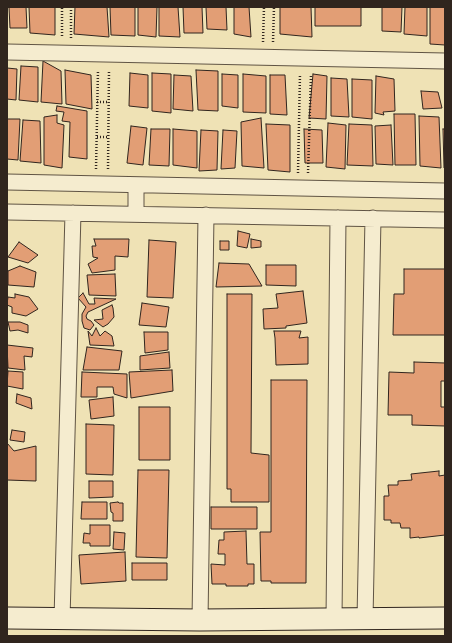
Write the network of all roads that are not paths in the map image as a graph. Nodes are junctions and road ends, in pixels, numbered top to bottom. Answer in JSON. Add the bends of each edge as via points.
{"nodes":[{"id":1,"x":7,"y":52,"type":"edge"},
{"id":2,"x":445,"y":61,"type":"edge"},
{"id":3,"x":7,"y":182,"type":"edge"},
{"id":4,"x":136,"y":185,"type":"junction"},
{"id":5,"x":445,"y":191,"type":"edge"},
{"id":6,"x":7,"y":212,"type":"edge"},
{"id":7,"x":72,"y":213,"type":"junction"},
{"id":8,"x":136,"y":214,"type":"junction"},
{"id":9,"x":206,"y":215,"type":"junction"},
{"id":10,"x":338,"y":218,"type":"junction"},
{"id":11,"x":373,"y":218,"type":"junction"},
{"id":12,"x":445,"y":220,"type":"edge"},
{"id":13,"x":7,"y":618,"type":"edge"},
{"id":14,"x":445,"y":618,"type":"edge"},
{"id":15,"x":62,"y":619,"type":"junction"},
{"id":16,"x":365,"y":619,"type":"junction"},
{"id":17,"x":200,"y":620,"type":"junction"},
{"id":18,"x":320,"y":625,"type":"edge"}],
"edges":[{"from":1,"to":2,"type":"street"},
{"from":3,"to":4,"type":"street"},
{"from":4,"to":5,"type":"street"},
{"from":4,"to":8,"type":"street"},
{"from":6,"to":7,"type":"street"},
{"from":7,"to":8,"type":"street"},
{"from":7,"to":15,"type":"street"},
{"from":8,"to":9,"type":"street"},
{"from":9,"to":10,"type":"street"},
{"from":9,"to":17,"type":"street"},
{"from":10,"to":11,"type":"street"},
{"from":10,"to":18,"type":"street"},
{"from":11,"to":12,"type":"street"},
{"from":11,"to":16,"type":"street"},
{"from":13,"to":15,"type":"street"},
{"from":14,"to":16,"type":"street"},
{"from":15,"to":17,"type":"street"},
{"from":16,"to":18,"type":"street"},
{"from":17,"to":18,"type":"street"}]}
